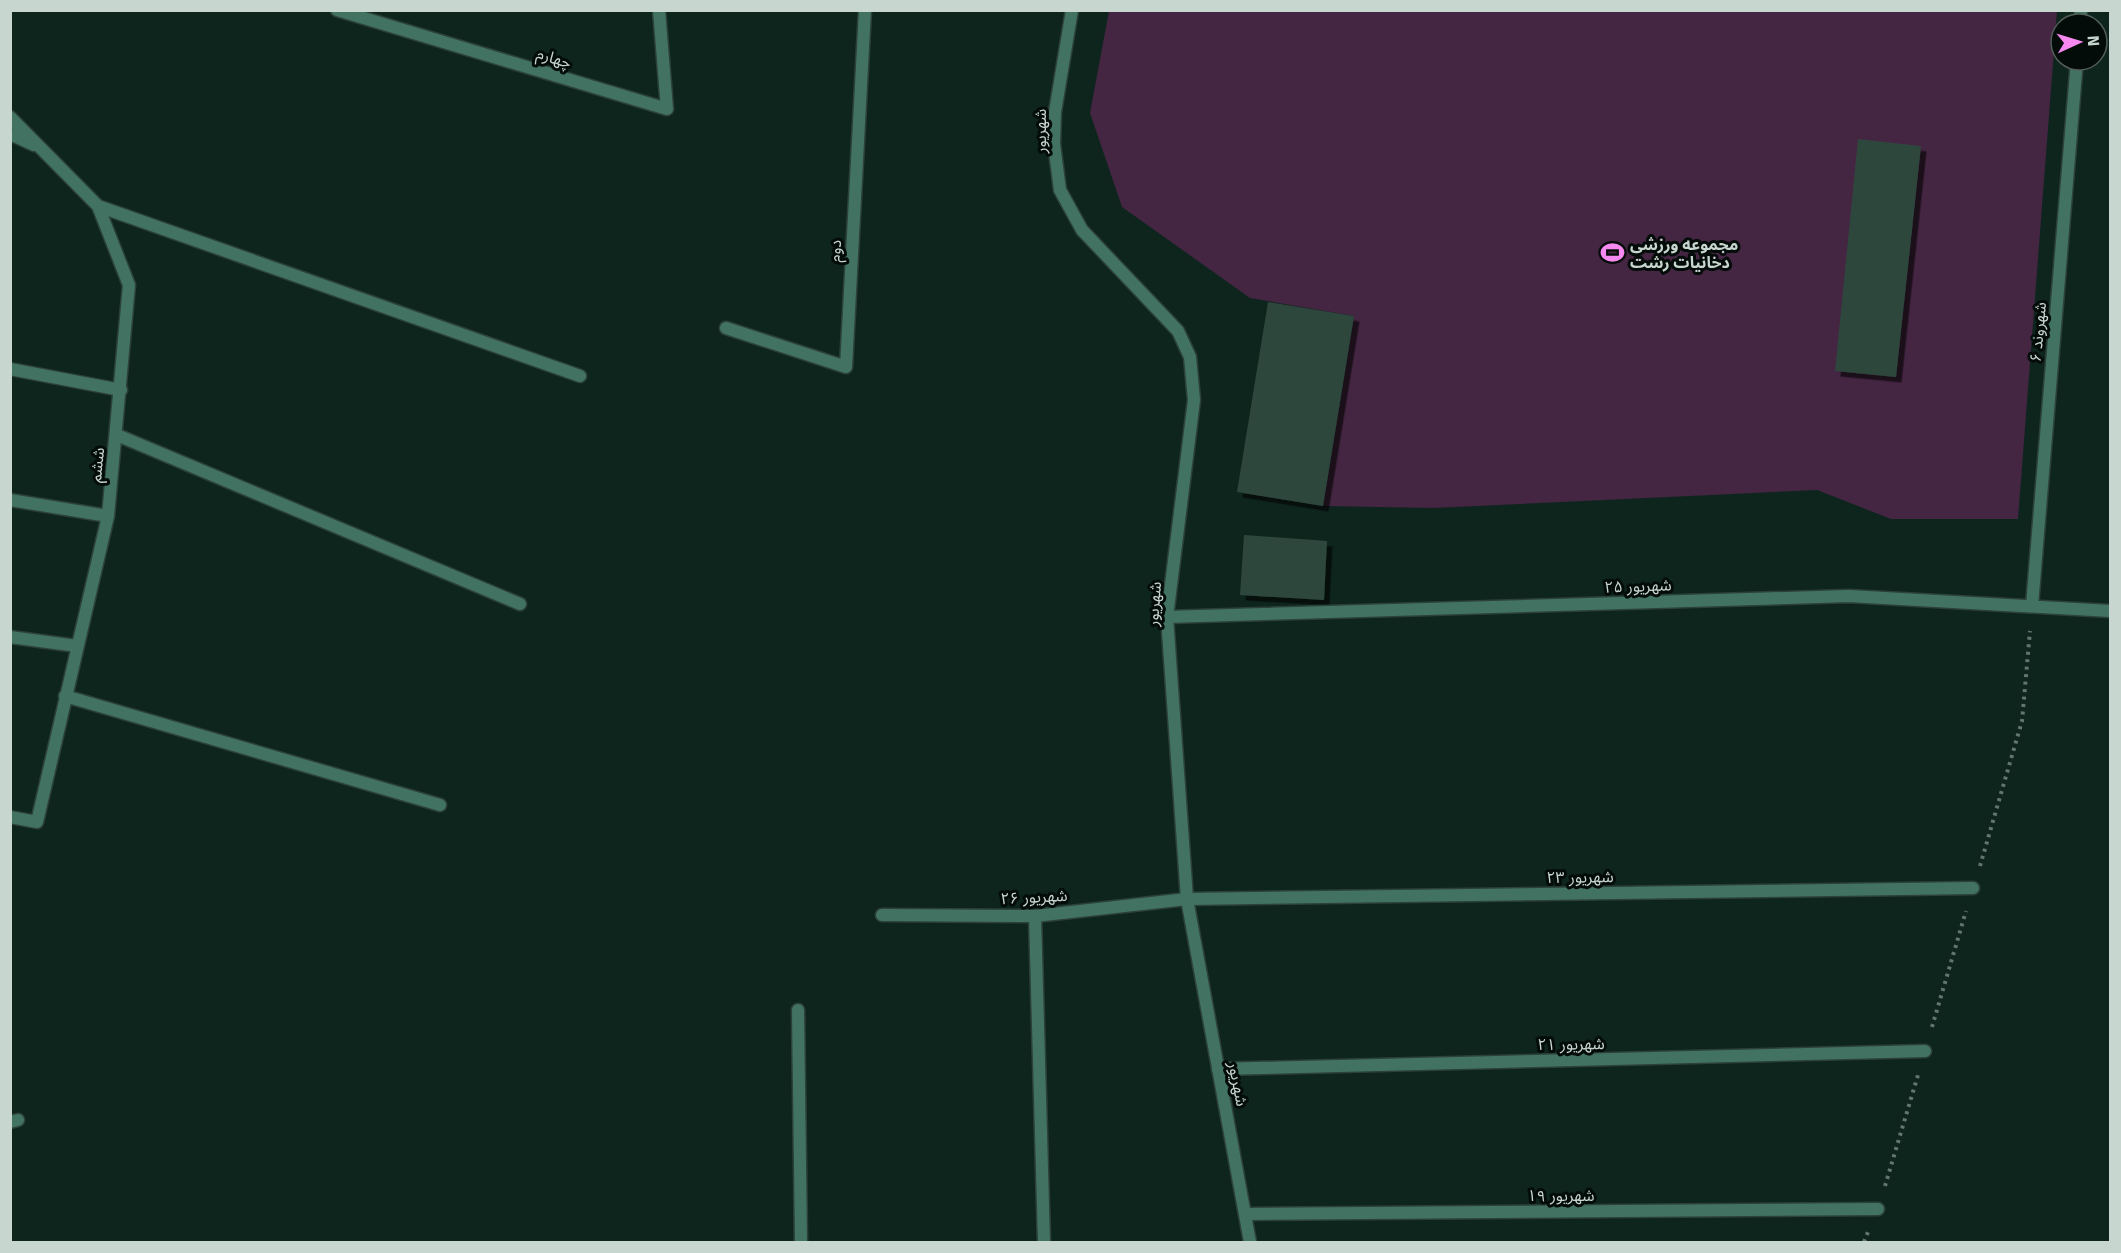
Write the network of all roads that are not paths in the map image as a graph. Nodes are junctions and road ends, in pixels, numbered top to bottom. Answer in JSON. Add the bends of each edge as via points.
{"nodes":[{"id":1,"x":337,"y":10,"type":"edge"},
{"id":2,"x":659,"y":10,"type":"edge"},
{"id":3,"x":865,"y":10,"type":"edge"},
{"id":4,"x":1072,"y":10,"type":"edge"},
{"id":5,"x":2076,"y":72,"type":"edge"},
{"id":6,"x":10,"y":117,"type":"edge"},
{"id":7,"x":10,"y":134,"type":"edge"},
{"id":8,"x":42,"y":149,"type":"junction"},
{"id":9,"x":98,"y":206,"type":"junction"},
{"id":10,"x":726,"y":328,"type":"dead end"},
{"id":11,"x":10,"y":369,"type":"edge"},
{"id":12,"x":580,"y":376,"type":"dead end"},
{"id":13,"x":121,"y":390,"type":"junction"},
{"id":14,"x":117,"y":435,"type":"junction"},
{"id":15,"x":10,"y":500,"type":"edge"},
{"id":16,"x":108,"y":516,"type":"junction"},
{"id":17,"x":520,"y":604,"type":"dead end"},
{"id":18,"x":2032,"y":606,"type":"junction"},
{"id":19,"x":2110,"y":611,"type":"edge"},
{"id":20,"x":1167,"y":617,"type":"junction"},
{"id":21,"x":10,"y":637,"type":"edge"},
{"id":22,"x":77,"y":646,"type":"junction"},
{"id":23,"x":65,"y":696,"type":"junction"},
{"id":24,"x":441,"y":805,"type":"dead end"},
{"id":25,"x":10,"y":817,"type":"edge"},
{"id":26,"x":1973,"y":888,"type":"road end"},
{"id":27,"x":1187,"y":899,"type":"junction"},
{"id":28,"x":882,"y":915,"type":"dead end"},
{"id":29,"x":1035,"y":916,"type":"junction"},
{"id":30,"x":798,"y":1010,"type":"dead end"},
{"id":31,"x":1925,"y":1051,"type":"road end"},
{"id":32,"x":1218,"y":1070,"type":"junction"},
{"id":33,"x":1878,"y":1209,"type":"road end"},
{"id":34,"x":1245,"y":1214,"type":"junction"},
{"id":35,"x":801,"y":1242,"type":"edge"},
{"id":36,"x":1044,"y":1242,"type":"edge"},
{"id":37,"x":1250,"y":1242,"type":"edge"}],
"edges":[{"from":1,"to":2,"type":"street","name":"چهارم","via":[[666,109]]},
{"from":3,"to":10,"type":"street","name":"دوم","via":[[846,367]]},
{"from":4,"to":20,"type":"street","name":"شهریور","via":[[1055,112],[1054,144],[1060,190],[1082,230],[1178,331],[1190,357],[1194,400]]},
{"from":5,"to":18,"type":"street","name":"شهروند ۶"},
{"from":6,"to":8,"type":"street","name":"ششم"},
{"from":7,"to":8,"type":"street"},
{"from":8,"to":9,"type":"street","name":"ششم"},
{"from":9,"to":12,"type":"street"},
{"from":9,"to":13,"type":"street","name":"ششم","via":[[129,285]]},
{"from":11,"to":13,"type":"street"},
{"from":13,"to":14,"type":"street","name":"ششم"},
{"from":14,"to":16,"type":"street","name":"ششم"},
{"from":14,"to":17,"type":"street"},
{"from":15,"to":16,"type":"street"},
{"from":16,"to":22,"type":"street","name":"ششم"},
{"from":18,"to":19,"type":"street","name":"شهریور ۲۵"},
{"from":18,"to":20,"type":"street","name":"شهریور ۲۵","via":[[1849,596]]},
{"from":20,"to":27,"type":"street","name":"شهریور"},
{"from":21,"to":22,"type":"street"},
{"from":22,"to":23,"type":"street","name":"ششم"},
{"from":23,"to":24,"type":"street"},
{"from":23,"to":25,"type":"street","name":"ششم","via":[[37,822]]},
{"from":26,"to":27,"type":"street","name":"شهریور ۲۳"},
{"from":27,"to":29,"type":"street","name":"شهریور ۲۶"},
{"from":27,"to":32,"type":"street","name":"شهریور"},
{"from":28,"to":29,"type":"street","name":"شهریور ۲۶"},
{"from":29,"to":36,"type":"street"},
{"from":30,"to":35,"type":"street"},
{"from":31,"to":32,"type":"street","name":"شهریور ۲۱"},
{"from":32,"to":34,"type":"street","name":"شهریور"},
{"from":33,"to":34,"type":"street","name":"شهریور ۱۹"},
{"from":34,"to":37,"type":"street","name":"شهریور"}]}
